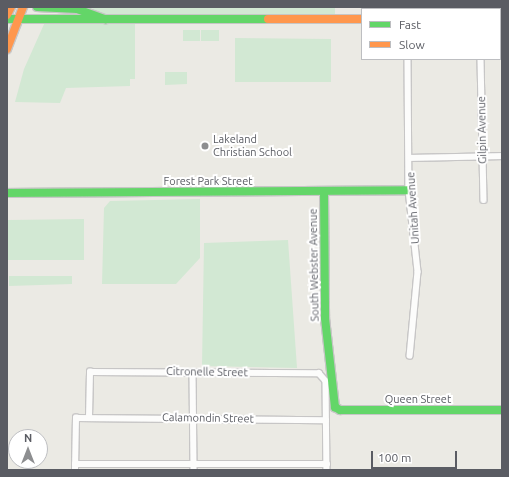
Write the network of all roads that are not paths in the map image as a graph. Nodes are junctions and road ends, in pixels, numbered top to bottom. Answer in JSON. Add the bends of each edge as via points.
{"nodes":[{"id":1,"x":11,"y":7,"type":"edge"},
{"id":2,"x":23,"y":7,"type":"edge"},
{"id":3,"x":37,"y":7,"type":"edge"},
{"id":4,"x":7,"y":15,"type":"edge"},
{"id":5,"x":7,"y":19,"type":"edge"},
{"id":6,"x":18,"y":19,"type":"junction"},
{"id":7,"x":105,"y":19,"type":"junction"},
{"id":8,"x":361,"y":19,"type":"edge"},
{"id":9,"x":7,"y":50,"type":"edge"},
{"id":10,"x":408,"y":60,"type":"edge"},
{"id":11,"x":481,"y":60,"type":"edge"},
{"id":12,"x":482,"y":156,"type":"junction"},
{"id":13,"x":502,"y":156,"type":"edge"},
{"id":14,"x":410,"y":158,"type":"junction"},
{"id":15,"x":409,"y":190,"type":"junction"},
{"id":16,"x":324,"y":192,"type":"junction"},
{"id":17,"x":7,"y":193,"type":"edge"},
{"id":18,"x":484,"y":200,"type":"dead end"},
{"id":19,"x":410,"y":356,"type":"dead end"},
{"id":20,"x":192,"y":372,"type":"junction"},
{"id":21,"x":335,"y":407,"type":"joint"},
{"id":22,"x":502,"y":410,"type":"edge"},
{"id":23,"x":89,"y":417,"type":"junction"},
{"id":24,"x":194,"y":418,"type":"junction"},
{"id":25,"x":326,"y":420,"type":"junction"},
{"id":26,"x":75,"y":467,"type":"edge"},
{"id":27,"x":194,"y":467,"type":"edge"},
{"id":28,"x":327,"y":467,"type":"edge"}],
"edges":[{"from":1,"to":4,"type":"street"},
{"from":2,"to":6,"type":"street"},
{"from":3,"to":7,"type":"street","via":[[77,9]]},
{"from":5,"to":6,"type":"street"},
{"from":6,"to":7,"type":"street"},
{"from":6,"to":9,"type":"street"},
{"from":7,"to":8,"type":"street"},
{"from":10,"to":14,"type":"street","name":"Unitah Avenue"},
{"from":11,"to":12,"type":"street","name":"Gilpin Avenue"},
{"from":12,"to":13,"type":"street"},
{"from":12,"to":14,"type":"street"},
{"from":12,"to":18,"type":"street","name":"Gilpin Avenue"},
{"from":14,"to":15,"type":"street","name":"Unitah Avenue"},
{"from":15,"to":16,"type":"street","name":"Forest Park Street"},
{"from":15,"to":19,"type":"street","name":"Unitah Avenue","via":[[418,272]]},
{"from":16,"to":17,"type":"street","name":"Forest Park Street"},
{"from":16,"to":21,"type":"street","name":"South Webster Avenue","via":[[327,336]]},
{"from":20,"to":23,"type":"street","name":"Citronelle Street","via":[[91,371]]},
{"from":20,"to":24,"type":"street"},
{"from":20,"to":25,"type":"street","name":"Citronelle Street","via":[[322,375],[326,381]]},
{"from":21,"to":22,"type":"street","name":"Queen Street","via":[[340,410]]},
{"from":23,"to":24,"type":"street","name":"Calamondin Street"},
{"from":23,"to":26,"type":"street","via":[[76,418]]},
{"from":24,"to":25,"type":"street","name":"Calamondin Street"},
{"from":24,"to":27,"type":"street"},
{"from":25,"to":28,"type":"street"},
{"from":26,"to":27,"type":"street"},
{"from":27,"to":28,"type":"street"}]}
